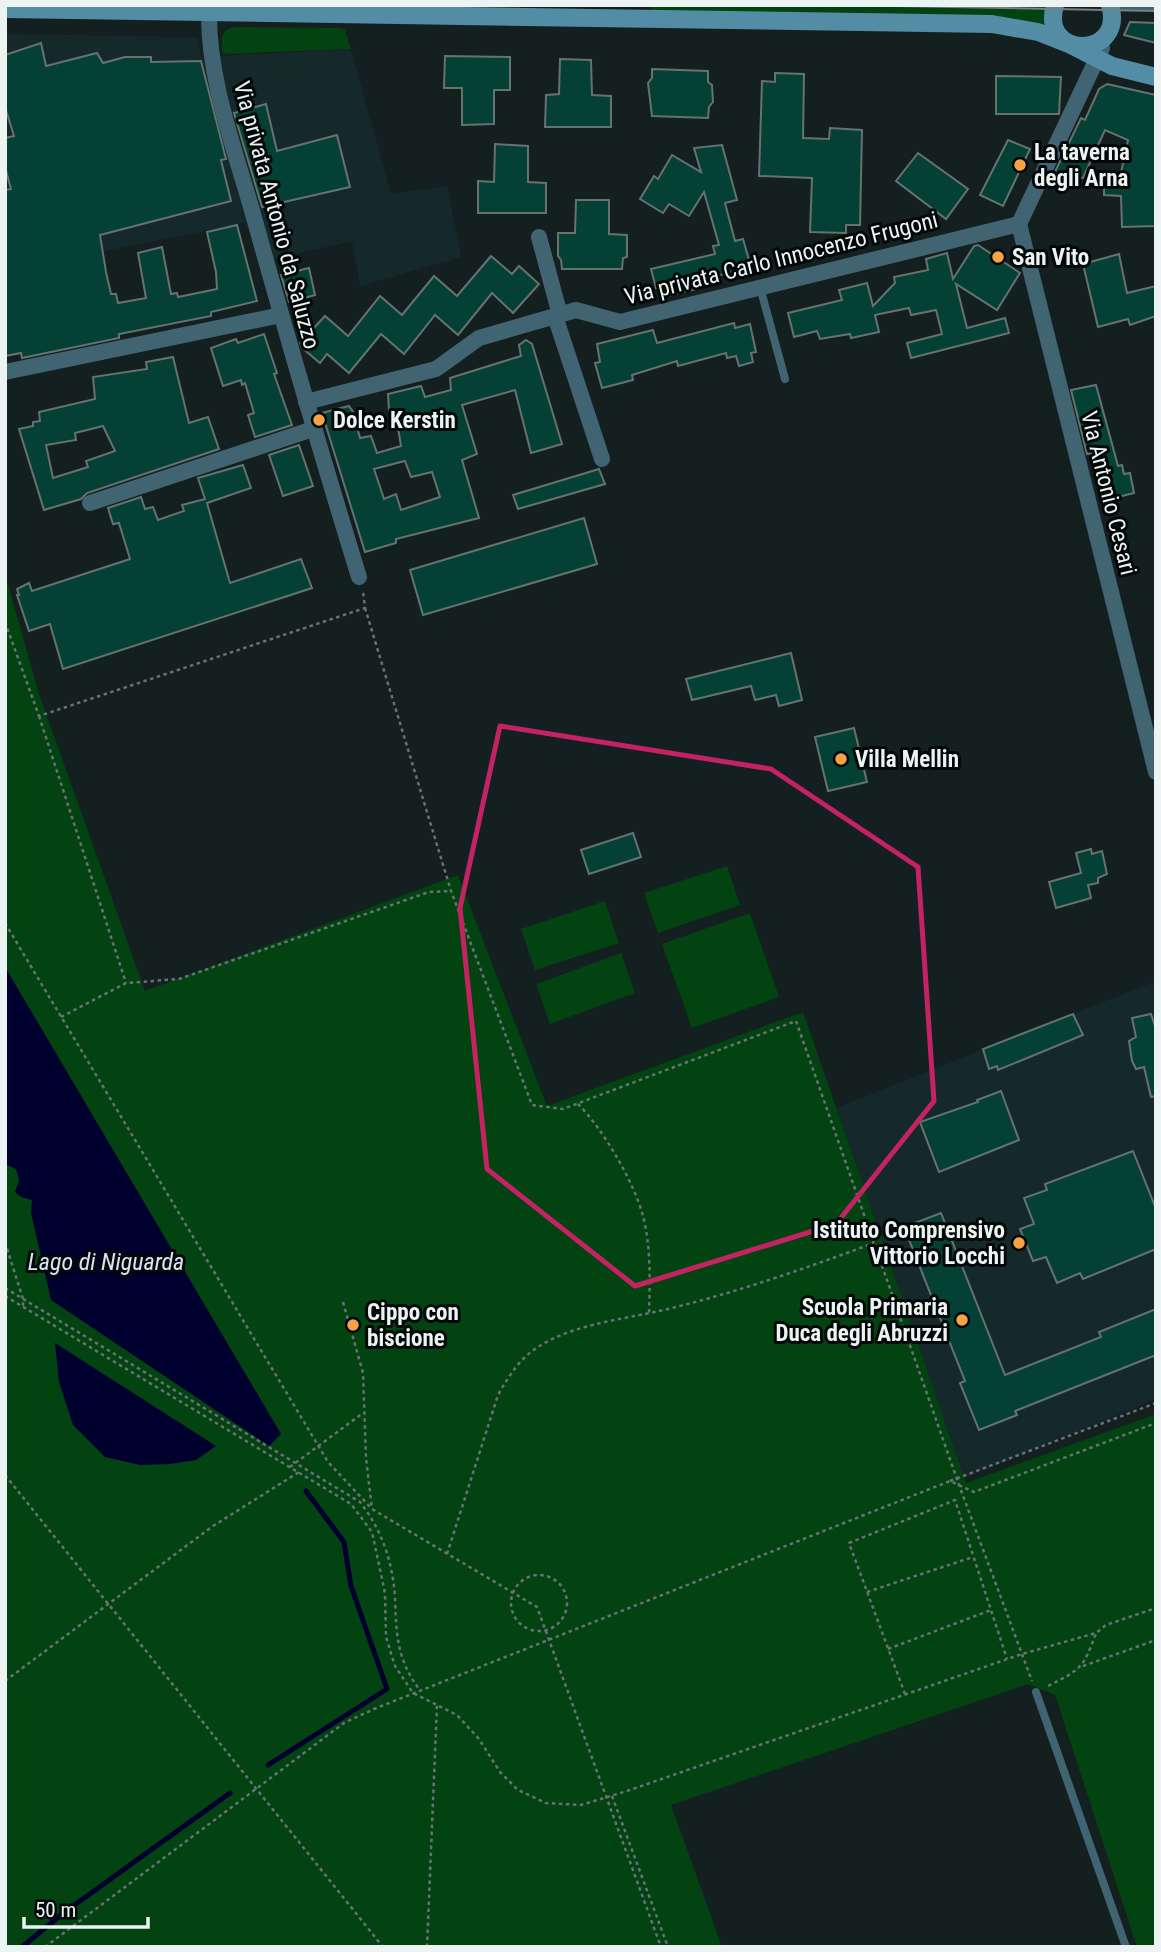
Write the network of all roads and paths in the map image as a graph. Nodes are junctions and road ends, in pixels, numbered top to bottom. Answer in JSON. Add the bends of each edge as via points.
{"nodes":[{"id":1,"x":1055,"y":5,"type":"edge"},
{"id":2,"x":1110,"y":6,"type":"edge"},
{"id":3,"x":1156,"y":7,"type":"edge"},
{"id":4,"x":180,"y":8,"type":"edge"},
{"id":5,"x":5,"y":9,"type":"edge"},
{"id":6,"x":209,"y":9,"type":"edge"},
{"id":7,"x":1108,"y":33,"type":"junction"},
{"id":8,"x":1071,"y":45,"type":"junction"},
{"id":9,"x":1097,"y":58,"type":"junction"},
{"id":10,"x":1156,"y":77,"type":"edge"},
{"id":11,"x":1019,"y":224,"type":"junction"},
{"id":12,"x":539,"y":237,"type":"dead end"},
{"id":13,"x":760,"y":286,"type":"junction"},
{"id":14,"x":281,"y":315,"type":"junction"},
{"id":15,"x":557,"y":315,"type":"junction"},
{"id":16,"x":5,"y":372,"type":"edge"},
{"id":17,"x":785,"y":379,"type":"dead end"},
{"id":18,"x":306,"y":402,"type":"junction"},
{"id":19,"x":313,"y":429,"type":"junction"},
{"id":20,"x":602,"y":459,"type":"dead end"},
{"id":21,"x":90,"y":503,"type":"dead end"},
{"id":22,"x":359,"y":577,"type":"joint"},
{"id":23,"x":365,"y":608,"type":"junction"},
{"id":24,"x":5,"y":622,"type":"edge"},
{"id":25,"x":39,"y":716,"type":"junction"},
{"id":26,"x":1156,"y":772,"type":"edge"},
{"id":27,"x":451,"y":891,"type":"junction"},
{"id":28,"x":5,"y":923,"type":"edge"},
{"id":29,"x":126,"y":982,"type":"junction"},
{"id":30,"x":61,"y":1017,"type":"junction"},
{"id":31,"x":578,"y":1103,"type":"junction"},
{"id":32,"x":5,"y":1242,"type":"edge"},
{"id":33,"x":874,"y":1243,"type":"junction"},
{"id":34,"x":5,"y":1288,"type":"edge"},
{"id":35,"x":5,"y":1296,"type":"edge"},
{"id":36,"x":23,"y":1299,"type":"junction"},
{"id":37,"x":343,"y":1301,"type":"dead end"},
{"id":38,"x":23,"y":1307,"type":"junction"},
{"id":39,"x":649,"y":1313,"type":"junction"},
{"id":40,"x":1156,"y":1403,"type":"edge"},
{"id":41,"x":365,"y":1412,"type":"junction"},
{"id":42,"x":1156,"y":1423,"type":"edge"},
{"id":43,"x":319,"y":1446,"type":"junction"},
{"id":44,"x":294,"y":1463,"type":"junction"},
{"id":45,"x":290,"y":1467,"type":"junction"},
{"id":46,"x":299,"y":1472,"type":"junction"},
{"id":47,"x":5,"y":1475,"type":"edge"},
{"id":48,"x":957,"y":1479,"type":"junction"},
{"id":49,"x":950,"y":1481,"type":"junction"},
{"id":50,"x":959,"y":1485,"type":"junction"},
{"id":51,"x":357,"y":1497,"type":"junction"},
{"id":52,"x":351,"y":1504,"type":"junction"},
{"id":53,"x":372,"y":1509,"type":"junction"},
{"id":54,"x":447,"y":1554,"type":"junction"},
{"id":55,"x":974,"y":1556,"type":"junction"},
{"id":56,"x":867,"y":1592,"type":"junction"},
{"id":57,"x":513,"y":1593,"type":"junction"},
{"id":58,"x":109,"y":1604,"type":"junction"},
{"id":59,"x":1156,"y":1608,"type":"edge"},
{"id":60,"x":991,"y":1610,"type":"junction"},
{"id":61,"x":545,"y":1630,"type":"junction"},
{"id":62,"x":1096,"y":1633,"type":"junction"},
{"id":63,"x":1156,"y":1640,"type":"edge"},
{"id":64,"x":549,"y":1641,"type":"junction"},
{"id":65,"x":888,"y":1649,"type":"junction"},
{"id":66,"x":1022,"y":1654,"type":"junction"},
{"id":67,"x":1007,"y":1659,"type":"junction"},
{"id":68,"x":1081,"y":1667,"type":"junction"},
{"id":69,"x":5,"y":1681,"type":"edge"},
{"id":70,"x":421,"y":1690,"type":"junction"},
{"id":71,"x":1036,"y":1692,"type":"junction"},
{"id":72,"x":413,"y":1693,"type":"junction"},
{"id":73,"x":905,"y":1694,"type":"junction"},
{"id":74,"x":437,"y":1705,"type":"junction"},
{"id":75,"x":1043,"y":1716,"type":"junction"},
{"id":76,"x":1037,"y":1726,"type":"dead end"},
{"id":77,"x":258,"y":1789,"type":"junction"},
{"id":78,"x":612,"y":1796,"type":"junction"},
{"id":79,"x":606,"y":1797,"type":"junction"},
{"id":80,"x":46,"y":1947,"type":"edge"},
{"id":81,"x":383,"y":1947,"type":"edge"},
{"id":82,"x":427,"y":1947,"type":"edge"},
{"id":83,"x":661,"y":1947,"type":"edge"},
{"id":84,"x":668,"y":1947,"type":"edge"},
{"id":85,"x":1126,"y":1947,"type":"edge"}],
"edges":[{"from":1,"to":8,"type":"main road","via":[[1054,27]]},
{"from":2,"to":3,"type":"lane"},
{"from":2,"to":7,"type":"main road"},
{"from":4,"to":5,"type":"main road"},
{"from":4,"to":6,"type":"main road"},
{"from":6,"to":8,"type":"main road","via":[[992,24],[1038,32]]},
{"from":6,"to":14,"type":"street","name":"Via privata Antonio da Saluzzo","via":[[211,61]]},
{"from":7,"to":8,"type":"main road","via":[[1093,45]]},
{"from":7,"to":9,"type":"street"},
{"from":8,"to":9,"type":"main road"},
{"from":9,"to":10,"type":"main road"},
{"from":9,"to":11,"type":"street"},
{"from":11,"to":13,"type":"street","name":"Via privata Carlo Innocenzo Frugoni"},
{"from":11,"to":26,"type":"street","name":"Via Antonio Cesari"},
{"from":12,"to":15,"type":"street"},
{"from":13,"to":15,"type":"street","name":"Via privata Carlo Innocenzo Frugoni","via":[[620,321],[576,310]]},
{"from":13,"to":17,"type":"lane"},
{"from":14,"to":16,"type":"street"},
{"from":14,"to":18,"type":"street","name":"Via privata Antonio da Saluzzo"},
{"from":15,"to":18,"type":"street","name":"Via privata Carlo Innocenzo Frugoni","via":[[479,338],[436,369]]},
{"from":15,"to":20,"type":"street"},
{"from":18,"to":19,"type":"street","name":"Via privata Antonio da Saluzzo"},
{"from":19,"to":21,"type":"street"},
{"from":19,"to":22,"type":"street","name":"Via privata Antonio da Saluzzo"},
{"from":22,"to":23,"type":"path"},
{"from":23,"to":25,"type":"path"},
{"from":23,"to":27,"type":"path"},
{"from":24,"to":25,"type":"path"},
{"from":25,"to":29,"type":"path"},
{"from":27,"to":29,"type":"path","via":[[429,892],[179,979]]},
{"from":27,"to":31,"type":"path","via":[[532,1105],[563,1109]]},
{"from":28,"to":30,"type":"path"},
{"from":29,"to":30,"type":"path"},
{"from":30,"to":43,"type":"path"},
{"from":31,"to":33,"type":"path","via":[[796,1021]]},
{"from":31,"to":39,"type":"path","via":[[610,1147],[643,1215]]},
{"from":32,"to":36,"type":"path"},
{"from":33,"to":39,"type":"path","via":[[782,1277]]},
{"from":33,"to":48,"type":"path"},
{"from":34,"to":36,"type":"path"},
{"from":35,"to":38,"type":"path"},
{"from":36,"to":38,"type":"path"},
{"from":36,"to":44,"type":"path"},
{"from":37,"to":41,"type":"path","via":[[363,1373]]},
{"from":38,"to":45,"type":"path"},
{"from":39,"to":54,"type":"path","via":[[544,1343],[511,1371],[485,1430]]},
{"from":40,"to":48,"type":"path"},
{"from":41,"to":43,"type":"path"},
{"from":41,"to":53,"type":"path"},
{"from":42,"to":50,"type":"path","via":[[974,1492]]},
{"from":43,"to":44,"type":"path"},
{"from":43,"to":51,"type":"path"},
{"from":44,"to":45,"type":"path"},
{"from":44,"to":51,"type":"path"},
{"from":45,"to":46,"type":"path"},
{"from":46,"to":52,"type":"path"},
{"from":46,"to":58,"type":"path","via":[[213,1526]]},
{"from":47,"to":58,"type":"path"},
{"from":48,"to":49,"type":"path"},
{"from":48,"to":50,"type":"path"},
{"from":49,"to":50,"type":"path"},
{"from":49,"to":64,"type":"path"},
{"from":50,"to":66,"type":"path"},
{"from":51,"to":52,"type":"path"},
{"from":51,"to":53,"type":"path"},
{"from":51,"to":70,"type":"path","via":[[380,1531],[395,1597],[396,1637],[406,1669]]},
{"from":52,"to":72,"type":"path","via":[[372,1532],[385,1593],[386,1637],[395,1666]]},
{"from":53,"to":54,"type":"path"},
{"from":54,"to":57,"type":"path"},
{"from":55,"to":56,"type":"path"},
{"from":55,"to":56,"type":"path","via":[[956,1500],[849,1543]]},
{"from":55,"to":60,"type":"path"},
{"from":56,"to":65,"type":"path"},
{"from":57,"to":61,"type":"path","via":[[537,1607]]},
{"from":57,"to":61,"type":"path","via":[[515,1618],[529,1629]]},
{"from":57,"to":61,"type":"path","via":[[532,1576],[557,1581],[566,1596],[565,1613],[554,1627]]},
{"from":58,"to":69,"type":"path"},
{"from":58,"to":77,"type":"path"},
{"from":59,"to":62,"type":"path"},
{"from":60,"to":65,"type":"path"},
{"from":60,"to":67,"type":"path"},
{"from":61,"to":64,"type":"path"},
{"from":62,"to":66,"type":"path"},
{"from":62,"to":68,"type":"path"},
{"from":63,"to":68,"type":"path"},
{"from":64,"to":70,"type":"path"},
{"from":64,"to":79,"type":"path"},
{"from":65,"to":73,"type":"path"},
{"from":66,"to":67,"type":"path"},
{"from":66,"to":71,"type":"path"},
{"from":67,"to":73,"type":"path"},
{"from":68,"to":71,"type":"path"},
{"from":70,"to":72,"type":"path"},
{"from":71,"to":75,"type":"lane"},
{"from":72,"to":74,"type":"path"},
{"from":72,"to":77,"type":"path","via":[[344,1723]]},
{"from":73,"to":78,"type":"path"},
{"from":74,"to":79,"type":"path","via":[[457,1715],[518,1790],[546,1803],[581,1805]]},
{"from":74,"to":82,"type":"path"},
{"from":75,"to":76,"type":"lane"},
{"from":75,"to":85,"type":"lane"},
{"from":77,"to":80,"type":"path"},
{"from":77,"to":81,"type":"path"},
{"from":78,"to":79,"type":"path"},
{"from":78,"to":84,"type":"path"},
{"from":79,"to":83,"type":"path"}]}
